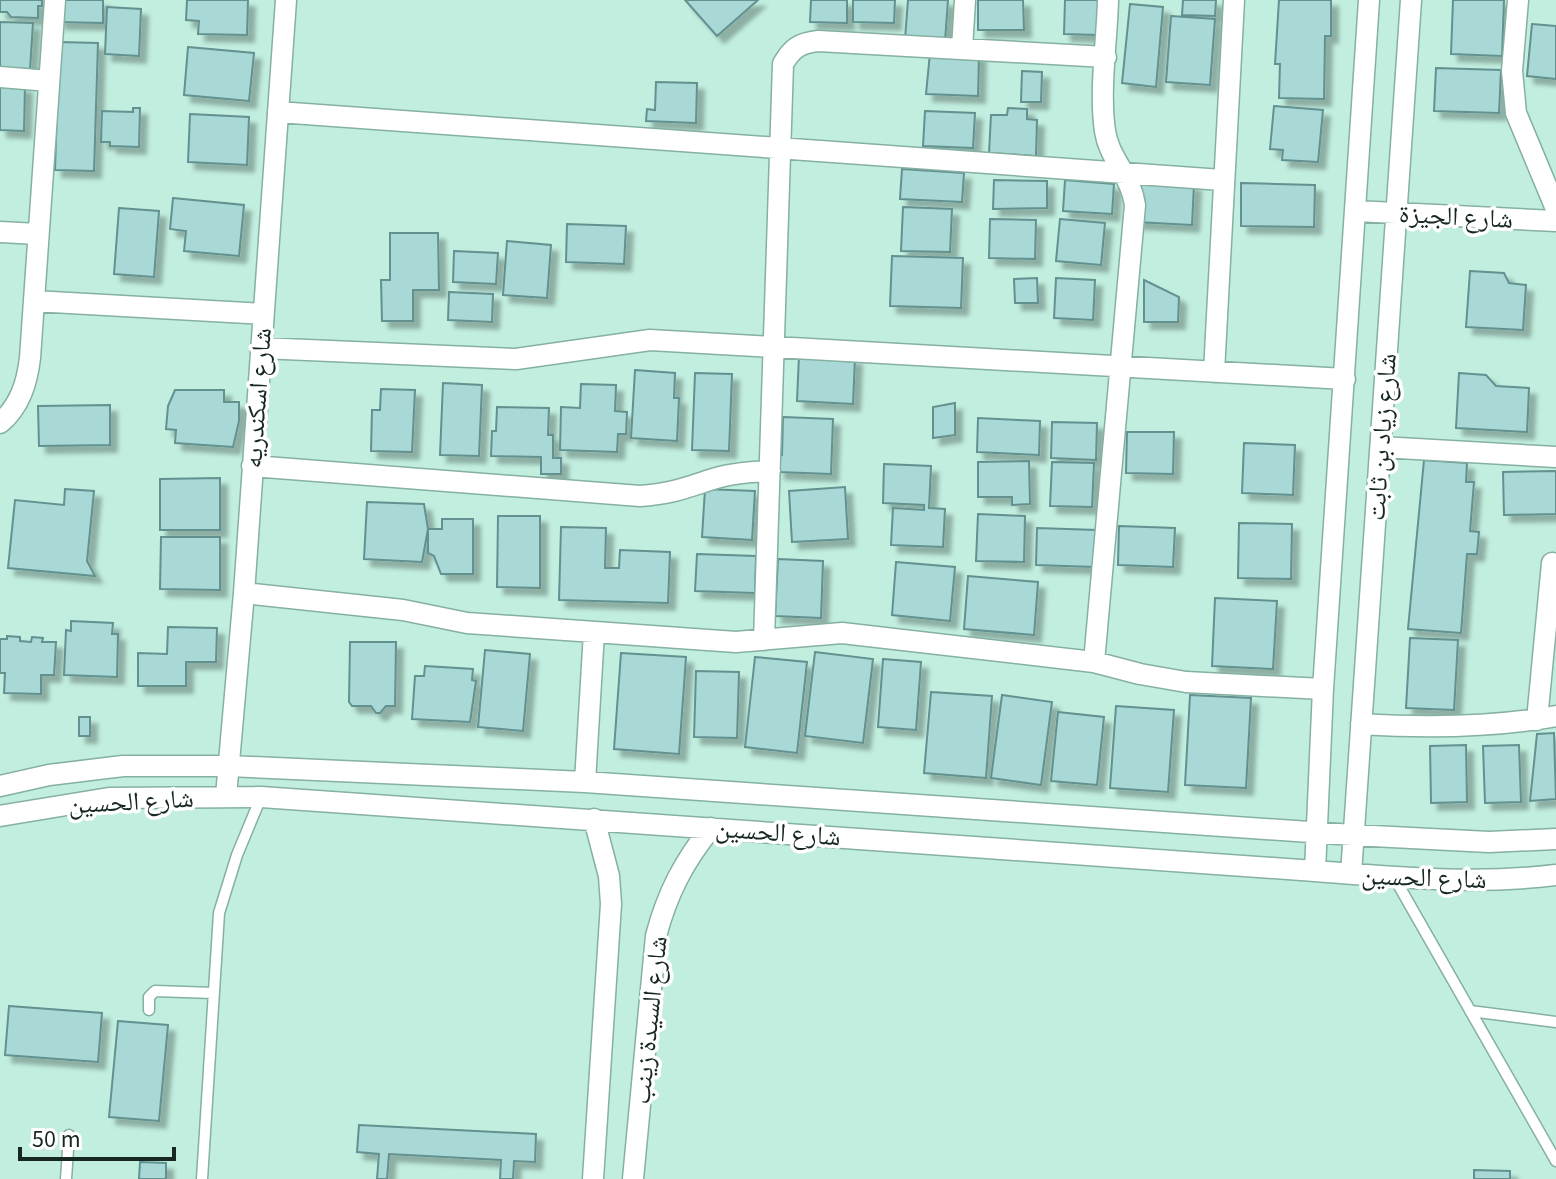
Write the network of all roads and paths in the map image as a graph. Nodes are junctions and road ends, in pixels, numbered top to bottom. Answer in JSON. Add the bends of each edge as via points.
{"nodes":[{"id":1,"x":55,"y":0,"type":"edge"},
{"id":2,"x":286,"y":0,"type":"edge"},
{"id":3,"x":965,"y":0,"type":"edge"},
{"id":4,"x":1108,"y":0,"type":"edge"},
{"id":5,"x":1234,"y":0,"type":"edge"},
{"id":6,"x":1369,"y":0,"type":"edge"},
{"id":7,"x":1411,"y":0,"type":"edge"},
{"id":8,"x":1518,"y":0,"type":"edge"},
{"id":9,"x":962,"y":49,"type":"junction"},
{"id":10,"x":1106,"y":57,"type":"junction"},
{"id":11,"x":0,"y":77,"type":"edge"},
{"id":12,"x":49,"y":81,"type":"junction"},
{"id":13,"x":278,"y":112,"type":"junction"},
{"id":14,"x":780,"y":148,"type":"junction"},
{"id":15,"x":1125,"y":173,"type":"junction"},
{"id":16,"x":1222,"y":180,"type":"junction"},
{"id":17,"x":1556,"y":209,"type":"edge"},
{"id":18,"x":1356,"y":211,"type":"junction"},
{"id":19,"x":1397,"y":214,"type":"junction"},
{"id":20,"x":1556,"y":221,"type":"edge"},
{"id":21,"x":0,"y":232,"type":"edge"},
{"id":22,"x":38,"y":234,"type":"junction"},
{"id":23,"x":34,"y":301,"type":"junction"},
{"id":24,"x":263,"y":314,"type":"junction"},
{"id":25,"x":774,"y":347,"type":"junction"},
{"id":26,"x":261,"y":348,"type":"junction"},
{"id":27,"x":1121,"y":367,"type":"junction"},
{"id":28,"x":1214,"y":372,"type":"junction"},
{"id":29,"x":1345,"y":379,"type":"junction"},
{"id":30,"x":0,"y":423,"type":"edge"},
{"id":31,"x":1381,"y":447,"type":"junction"},
{"id":32,"x":1556,"y":457,"type":"edge"},
{"id":33,"x":252,"y":466,"type":"junction"},
{"id":34,"x":770,"y":471,"type":"junction"},
{"id":35,"x":1552,"y":563,"type":"dead end"},
{"id":36,"x":244,"y":593,"type":"junction"},
{"id":37,"x":594,"y":632,"type":"junction"},
{"id":38,"x":764,"y":640,"type":"junction"},
{"id":39,"x":1094,"y":662,"type":"junction"},
{"id":40,"x":1323,"y":689,"type":"junction"},
{"id":41,"x":1546,"y":718,"type":"edge"},
{"id":42,"x":1361,"y":724,"type":"junction"},
{"id":43,"x":229,"y":766,"type":"junction"},
{"id":44,"x":585,"y":782,"type":"junction"},
{"id":45,"x":0,"y":786,"type":"edge"},
{"id":46,"x":226,"y":796,"type":"junction"},
{"id":47,"x":261,"y":797,"type":"junction"},
{"id":48,"x":0,"y":816,"type":"edge"},
{"id":49,"x":594,"y":819,"type":"junction"},
{"id":50,"x":711,"y":828,"type":"junction"},
{"id":51,"x":1317,"y":833,"type":"junction"},
{"id":52,"x":1353,"y":835,"type":"junction"},
{"id":53,"x":1556,"y":839,"type":"edge"},
{"id":54,"x":1315,"y":871,"type":"junction"},
{"id":55,"x":1351,"y":874,"type":"junction"},
{"id":56,"x":1556,"y":875,"type":"edge"},
{"id":57,"x":1395,"y":879,"type":"junction"},
{"id":58,"x":214,"y":993,"type":"junction"},
{"id":59,"x":149,"y":1010,"type":"dead end"},
{"id":60,"x":1470,"y":1011,"type":"junction"},
{"id":61,"x":1556,"y":1022,"type":"edge"},
{"id":62,"x":69,"y":1135,"type":"dead end"},
{"id":63,"x":1556,"y":1161,"type":"edge"},
{"id":64,"x":66,"y":1179,"type":"edge"},
{"id":65,"x":202,"y":1179,"type":"edge"},
{"id":66,"x":593,"y":1179,"type":"edge"},
{"id":67,"x":633,"y":1179,"type":"edge"}],
"edges":[{"from":1,"to":12,"type":"street"},
{"from":2,"to":13,"type":"street","name":"شارع اسكندريه"},
{"from":3,"to":9,"type":"street"},
{"from":4,"to":10,"type":"street"},
{"from":5,"to":16,"type":"street"},
{"from":6,"to":18,"type":"street","name":"شارع زياد بن ثابت"},
{"from":7,"to":19,"type":"street","name":"شارع زياد بن ثابت"},
{"from":8,"to":17,"type":"street","via":[[1512,71],[1516,113]]},
{"from":9,"to":10,"type":"street"},
{"from":9,"to":14,"type":"street","via":[[803,43],[783,64]]},
{"from":10,"to":15,"type":"street","via":[[1105,133]]},
{"from":11,"to":12,"type":"street"},
{"from":12,"to":22,"type":"street"},
{"from":13,"to":14,"type":"street"},
{"from":13,"to":24,"type":"street","name":"شارع اسكندريه"},
{"from":14,"to":15,"type":"street"},
{"from":14,"to":25,"type":"street"},
{"from":15,"to":16,"type":"street"},
{"from":15,"to":27,"type":"street","via":[[1135,205]]},
{"from":16,"to":28,"type":"street"},
{"from":18,"to":19,"type":"street","name":"شارع الجيزة"},
{"from":18,"to":29,"type":"street","name":"شارع زياد بن ثابت"},
{"from":19,"to":20,"type":"street","name":"شارع الجيزة"},
{"from":19,"to":31,"type":"street","name":"شارع زياد بن ثابت"},
{"from":21,"to":22,"type":"street"},
{"from":22,"to":23,"type":"street"},
{"from":23,"to":24,"type":"street"},
{"from":23,"to":30,"type":"street","via":[[27,381]]},
{"from":24,"to":26,"type":"street","name":"شارع اسكندريه"},
{"from":25,"to":26,"type":"street","via":[[650,340],[516,359]]},
{"from":25,"to":27,"type":"street"},
{"from":25,"to":34,"type":"street"},
{"from":26,"to":33,"type":"street","name":"شارع اسكندريه"},
{"from":27,"to":28,"type":"street"},
{"from":27,"to":39,"type":"street"},
{"from":28,"to":29,"type":"street"},
{"from":29,"to":40,"type":"street","name":"شارع زياد بن ثابت"},
{"from":31,"to":32,"type":"street"},
{"from":31,"to":42,"type":"street","name":"شارع زياد بن ثابت"},
{"from":33,"to":34,"type":"street","via":[[640,496],[677,492],[742,472]]},
{"from":33,"to":36,"type":"street","name":"شارع اسكندريه"},
{"from":34,"to":38,"type":"street"},
{"from":35,"to":41,"type":"street"},
{"from":36,"to":37,"type":"street","via":[[403,610],[467,623]]},
{"from":36,"to":43,"type":"street","name":"شارع اسكندريه"},
{"from":37,"to":38,"type":"street"},
{"from":37,"to":44,"type":"street"},
{"from":38,"to":39,"type":"street","via":[[842,633]]},
{"from":39,"to":40,"type":"street","via":[[1186,682]]},
{"from":40,"to":51,"type":"street","name":"شارع زياد بن ثابت"},
{"from":41,"to":42,"type":"street","via":[[1449,727]]},
{"from":42,"to":52,"type":"street","name":"شارع زياد بن ثابت"},
{"from":43,"to":44,"type":"street","name":"شارع الحسين"},
{"from":43,"to":45,"type":"street","name":"شارع الحسين","via":[[123,766]]},
{"from":43,"to":46,"type":"street","name":"شارع اسكندريه"},
{"from":44,"to":51,"type":"street","name":"شارع الحسين"},
{"from":46,"to":47,"type":"street","name":"شارع الحسين"},
{"from":46,"to":48,"type":"street","name":"شارع الحسين","via":[[109,798]]},
{"from":47,"to":49,"type":"street","name":"شارع الحسين"},
{"from":47,"to":58,"type":"lane","via":[[219,913]]},
{"from":49,"to":50,"type":"street","name":"شارع الحسين"},
{"from":49,"to":66,"type":"street","name":"شارع السيدة زينب","via":[[611,904]]},
{"from":50,"to":54,"type":"street","name":"شارع الحسين"},
{"from":50,"to":67,"type":"street","name":"شارع السيدة زينب","via":[[676,878],[656,936]]},
{"from":51,"to":52,"type":"street","name":"شارع الحسين"},
{"from":51,"to":54,"type":"street","name":"شارع زياد بن ثابت"},
{"from":52,"to":53,"type":"street","name":"شارع الحسين","via":[[1489,842]]},
{"from":52,"to":55,"type":"street","name":"شارع زياد بن ثابت"},
{"from":54,"to":55,"type":"street","name":"شارع الحسين"},
{"from":55,"to":57,"type":"street","name":"شارع الحسين"},
{"from":56,"to":57,"type":"street","name":"شارع الحسين"},
{"from":57,"to":60,"type":"lane"},
{"from":58,"to":59,"type":"lane","via":[[155,991]]},
{"from":58,"to":65,"type":"lane"},
{"from":60,"to":61,"type":"lane"},
{"from":60,"to":63,"type":"lane"},
{"from":62,"to":64,"type":"lane"}]}
